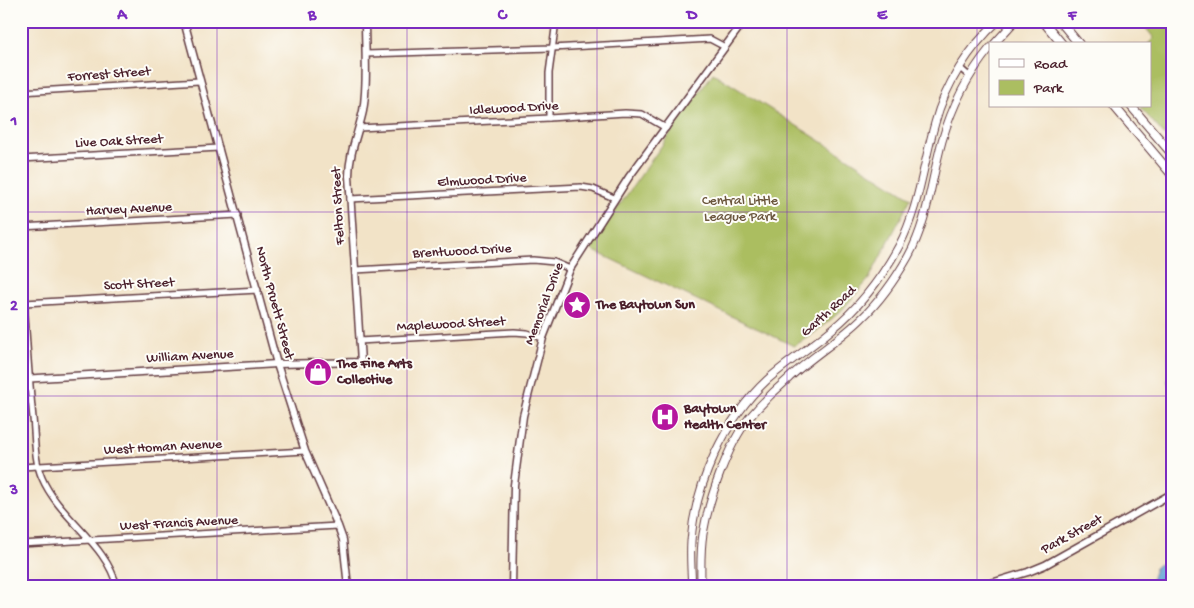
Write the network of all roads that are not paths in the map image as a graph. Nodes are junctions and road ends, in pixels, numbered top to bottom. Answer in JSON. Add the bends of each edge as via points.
{"nodes":[{"id":1,"x":184,"y":21,"type":"edge"},
{"id":2,"x":365,"y":21,"type":"edge"},
{"id":3,"x":556,"y":21,"type":"edge"},
{"id":4,"x":744,"y":21,"type":"edge"},
{"id":5,"x":998,"y":21,"type":"edge"},
{"id":6,"x":1016,"y":21,"type":"edge"},
{"id":7,"x":1043,"y":21,"type":"edge"},
{"id":8,"x":1060,"y":21,"type":"edge"},
{"id":9,"x":996,"y":42,"type":"edge"},
{"id":10,"x":1060,"y":42,"type":"edge"},
{"id":11,"x":1077,"y":42,"type":"edge"},
{"id":12,"x":725,"y":47,"type":"junction"},
{"id":13,"x":552,"y":48,"type":"junction"},
{"id":14,"x":989,"y":49,"type":"edge"},
{"id":15,"x":366,"y":54,"type":"junction"},
{"id":16,"x":960,"y":68,"type":"junction"},
{"id":17,"x":969,"y":76,"type":"junction"},
{"id":18,"x":199,"y":81,"type":"junction"},
{"id":19,"x":21,"y":92,"type":"edge"},
{"id":20,"x":1116,"y":108,"type":"edge"},
{"id":21,"x":1134,"y":108,"type":"edge"},
{"id":22,"x":549,"y":118,"type":"junction"},
{"id":23,"x":935,"y":122,"type":"junction"},
{"id":24,"x":947,"y":126,"type":"junction"},
{"id":25,"x":359,"y":128,"type":"junction"},
{"id":26,"x":666,"y":128,"type":"junction"},
{"id":27,"x":219,"y":148,"type":"junction"},
{"id":28,"x":1173,"y":155,"type":"edge"},
{"id":29,"x":21,"y":159,"type":"edge"},
{"id":30,"x":1173,"y":176,"type":"edge"},
{"id":31,"x":918,"y":196,"type":"junction"},
{"id":32,"x":614,"y":198,"type":"junction"},
{"id":33,"x":930,"y":199,"type":"junction"},
{"id":34,"x":350,"y":200,"type":"junction"},
{"id":35,"x":238,"y":215,"type":"junction"},
{"id":36,"x":21,"y":227,"type":"edge"},
{"id":37,"x":21,"y":243,"type":"edge"},
{"id":38,"x":894,"y":255,"type":"junction"},
{"id":39,"x":904,"y":262,"type":"junction"},
{"id":40,"x":570,"y":269,"type":"junction"},
{"id":41,"x":355,"y":270,"type":"junction"},
{"id":42,"x":258,"y":290,"type":"junction"},
{"id":43,"x":23,"y":303,"type":"edge"},
{"id":44,"x":842,"y":321,"type":"junction"},
{"id":45,"x":848,"y":330,"type":"junction"},
{"id":46,"x":544,"y":338,"type":"junction"},
{"id":47,"x":360,"y":342,"type":"junction"},
{"id":48,"x":361,"y":362,"type":"joint"},
{"id":49,"x":277,"y":364,"type":"junction"},
{"id":50,"x":25,"y":379,"type":"edge"},
{"id":51,"x":737,"y":415,"type":"junction"},
{"id":52,"x":749,"y":419,"type":"junction"},
{"id":53,"x":305,"y":451,"type":"junction"},
{"id":54,"x":38,"y":466,"type":"junction"},
{"id":55,"x":21,"y":467,"type":"edge"},
{"id":56,"x":705,"y":482,"type":"junction"},
{"id":57,"x":716,"y":486,"type":"junction"},
{"id":58,"x":1173,"y":493,"type":"edge"},
{"id":59,"x":338,"y":526,"type":"junction"},
{"id":60,"x":89,"y":540,"type":"junction"},
{"id":61,"x":21,"y":544,"type":"edge"},
{"id":62,"x":117,"y":587,"type":"edge"},
{"id":63,"x":348,"y":587,"type":"edge"},
{"id":64,"x":512,"y":587,"type":"edge"},
{"id":65,"x":692,"y":587,"type":"edge"},
{"id":66,"x":701,"y":587,"type":"edge"},
{"id":67,"x":978,"y":587,"type":"edge"}],
"edges":[{"from":1,"to":18,"type":"street","name":"North Pruett Street"},
{"from":2,"to":15,"type":"street","name":"Felton Street"},
{"from":3,"to":13,"type":"street"},
{"from":4,"to":12,"type":"street","name":"Memorial Drive"},
{"from":5,"to":16,"type":"main road","name":"Garth Road"},
{"from":6,"to":9,"type":"main road"},
{"from":7,"to":10,"type":"main road"},
{"from":8,"to":11,"type":"main road"},
{"from":12,"to":13,"type":"street","via":[[710,39]]},
{"from":12,"to":26,"type":"street","name":"Memorial Drive"},
{"from":13,"to":15,"type":"street"},
{"from":13,"to":22,"type":"street"},
{"from":14,"to":17,"type":"main road","name":"Garth Road"},
{"from":15,"to":25,"type":"street","name":"Felton Street"},
{"from":16,"to":17,"type":"street"},
{"from":16,"to":23,"type":"main road","name":"Garth Road"},
{"from":17,"to":24,"type":"main road","name":"Garth Road"},
{"from":18,"to":19,"type":"street","name":"Forrest Street"},
{"from":18,"to":27,"type":"street","name":"North Pruett Street"},
{"from":20,"to":30,"type":"main road"},
{"from":21,"to":28,"type":"main road"},
{"from":22,"to":25,"type":"street","name":"Idlewood Drive"},
{"from":22,"to":26,"type":"street","name":"Idlewood Drive","via":[[632,113],[642,114]]},
{"from":23,"to":24,"type":"main road"},
{"from":23,"to":31,"type":"main road","name":"Garth Road"},
{"from":24,"to":33,"type":"main road","name":"Garth Road"},
{"from":25,"to":34,"type":"street","name":"Felton Street","via":[[349,161]]},
{"from":26,"to":32,"type":"street","name":"Memorial Drive"},
{"from":27,"to":29,"type":"street","name":"Live Oak Street"},
{"from":27,"to":35,"type":"street","name":"North Pruett Street"},
{"from":31,"to":33,"type":"main road"},
{"from":31,"to":38,"type":"main road","name":"Garth Road"},
{"from":32,"to":34,"type":"street","name":"Elmwood Drive","via":[[582,187]]},
{"from":32,"to":40,"type":"street","name":"Memorial Drive"},
{"from":33,"to":39,"type":"main road","name":"Garth Road","via":[[923,223]]},
{"from":34,"to":41,"type":"street","name":"Felton Street"},
{"from":35,"to":36,"type":"street","name":"Harvey Avenue"},
{"from":35,"to":42,"type":"street","name":"North Pruett Street"},
{"from":37,"to":43,"type":"street"},
{"from":38,"to":39,"type":"main road"},
{"from":38,"to":44,"type":"main road","name":"Garth Road","via":[[869,293]]},
{"from":39,"to":45,"type":"main road","name":"Garth Road","via":[[873,305]]},
{"from":40,"to":41,"type":"street","name":"Brentwood Drive","via":[[554,262],[532,260]]},
{"from":40,"to":46,"type":"street","name":"Memorial Drive"},
{"from":41,"to":47,"type":"street","name":"Felton Street"},
{"from":42,"to":43,"type":"street","name":"Scott Street"},
{"from":42,"to":49,"type":"street","name":"North Pruett Street"},
{"from":43,"to":50,"type":"street"},
{"from":44,"to":45,"type":"main road"},
{"from":44,"to":51,"type":"main road","name":"Garth Road","via":[[766,381]]},
{"from":45,"to":52,"type":"main road","name":"Garth Road","via":[[790,377]]},
{"from":46,"to":47,"type":"street","name":"Maplewood Street","via":[[514,332]]},
{"from":46,"to":64,"type":"street","name":"Memorial Drive","via":[[523,416],[514,485]]},
{"from":47,"to":48,"type":"street","name":"Felton Street"},
{"from":48,"to":49,"type":"street","name":"William Avenue"},
{"from":49,"to":50,"type":"street","name":"William Avenue"},
{"from":49,"to":53,"type":"street","name":"North Pruett Street"},
{"from":50,"to":54,"type":"street"},
{"from":51,"to":52,"type":"main road"},
{"from":51,"to":56,"type":"main road","name":"Garth Road","via":[[716,450]]},
{"from":52,"to":57,"type":"main road","name":"Garth Road"},
{"from":53,"to":54,"type":"street","name":"West Homan Avenue"},
{"from":53,"to":59,"type":"street","name":"North Pruett Street"},
{"from":54,"to":55,"type":"street","name":"West Homan Avenue"},
{"from":54,"to":60,"type":"street","via":[[50,494]]},
{"from":56,"to":57,"type":"main road"},
{"from":56,"to":65,"type":"main road","name":"Garth Road","via":[[691,540]]},
{"from":57,"to":66,"type":"main road","name":"Garth Road","via":[[702,535]]},
{"from":58,"to":67,"type":"street","name":"Park Street","via":[[1045,565]]},
{"from":59,"to":60,"type":"street","name":"West Francis Avenue"},
{"from":59,"to":63,"type":"street","name":"North Pruett Street","via":[[343,540]]},
{"from":60,"to":61,"type":"street","name":"West Francis Avenue"},
{"from":60,"to":62,"type":"street","via":[[108,565]]}]}
